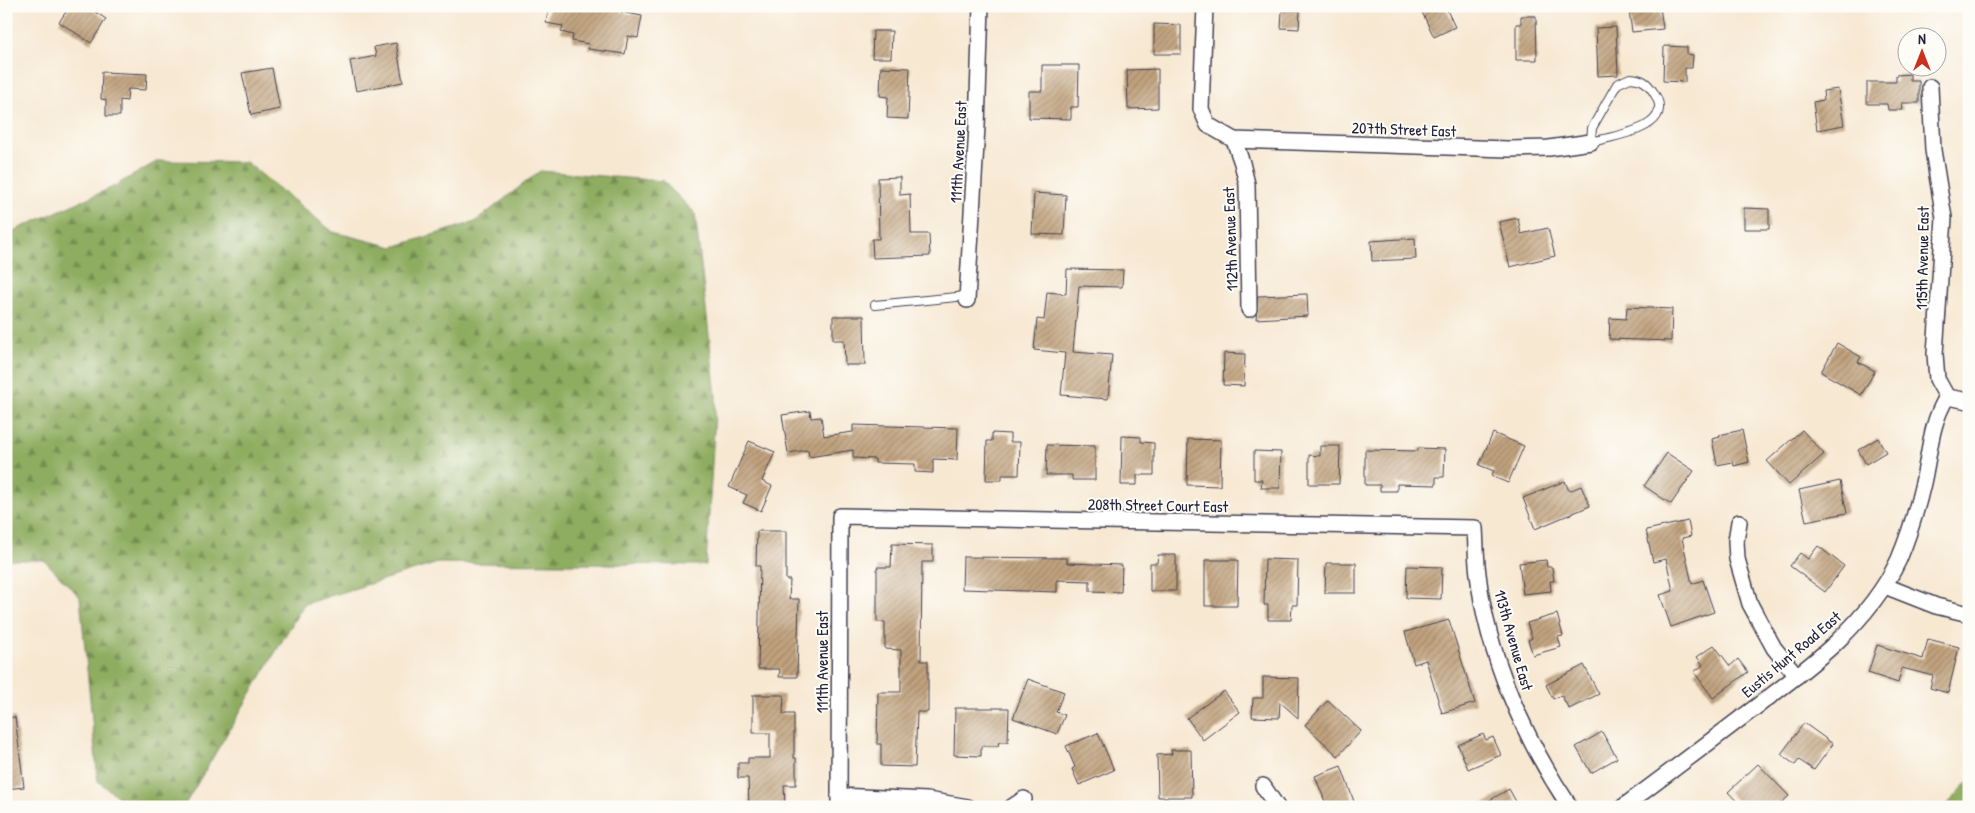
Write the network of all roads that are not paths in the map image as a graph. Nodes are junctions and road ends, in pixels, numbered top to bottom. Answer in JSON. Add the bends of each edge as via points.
{"nodes":[{"id":1,"x":981,"y":6,"type":"edge"},
{"id":2,"x":1205,"y":6,"type":"edge"},
{"id":3,"x":1930,"y":87,"type":"dead end"},
{"id":4,"x":1234,"y":140,"type":"junction"},
{"id":5,"x":1591,"y":142,"type":"junction"},
{"id":6,"x":967,"y":298,"type":"joint"},
{"id":7,"x":875,"y":305,"type":"dead end"},
{"id":8,"x":1249,"y":309,"type":"dead end"},
{"id":9,"x":1947,"y":397,"type":"junction"},
{"id":10,"x":1969,"y":401,"type":"edge"},
{"id":11,"x":840,"y":516,"type":"joint"},
{"id":12,"x":1739,"y":522,"type":"dead end"},
{"id":13,"x":1475,"y":528,"type":"joint"},
{"id":14,"x":1885,"y":586,"type":"junction"},
{"id":15,"x":1969,"y":614,"type":"edge"},
{"id":16,"x":1796,"y":676,"type":"junction"},
{"id":17,"x":1263,"y":786,"type":"dead end"},
{"id":18,"x":839,"y":801,"type":"edge"},
{"id":19,"x":968,"y":807,"type":"edge"},
{"id":20,"x":1277,"y":807,"type":"edge"},
{"id":21,"x":1570,"y":807,"type":"edge"},
{"id":22,"x":1623,"y":807,"type":"edge"}],
"edges":[{"from":1,"to":6,"type":"street","name":"111th Avenue East"},
{"from":2,"to":4,"type":"street","name":"207th Street East","via":[[1201,109],[1208,125]]},
{"from":3,"to":9,"type":"street","name":"115th Avenue East","via":[[1932,150],[1944,218],[1935,354],[1937,379]]},
{"from":4,"to":5,"type":"street","name":"207th Street East","via":[[1508,149]]},
{"from":4,"to":8,"type":"street","name":"112th Avenue East","via":[[1247,184]]},
{"from":5,"to":5,"type":"lane","via":[[1653,122],[1659,112],[1658,99],[1641,78],[1630,78],[1617,84],[1592,128]]},
{"from":6,"to":7,"type":"lane"},
{"from":9,"to":10,"type":"street"},
{"from":9,"to":14,"type":"street","name":"Eustis Hunt Road East","via":[[1934,424],[1911,527]]},
{"from":11,"to":13,"type":"street","name":"208th Street Court East"},
{"from":11,"to":18,"type":"street","name":"111th Avenue East"},
{"from":12,"to":16,"type":"street","via":[[1738,559],[1750,604],[1774,648]]},
{"from":13,"to":21,"type":"street","name":"113th Avenue East","via":[[1478,575],[1495,652],[1508,690],[1549,776]]},
{"from":14,"to":15,"type":"street","via":[[1936,606]]},
{"from":14,"to":16,"type":"street","name":"Eustis Hunt Road East","via":[[1853,626]]},
{"from":16,"to":22,"type":"street","name":"Eustis Hunt Road East"},
{"from":17,"to":20,"type":"street"},
{"from":18,"to":19,"type":"street","via":[[927,800]]}]}
